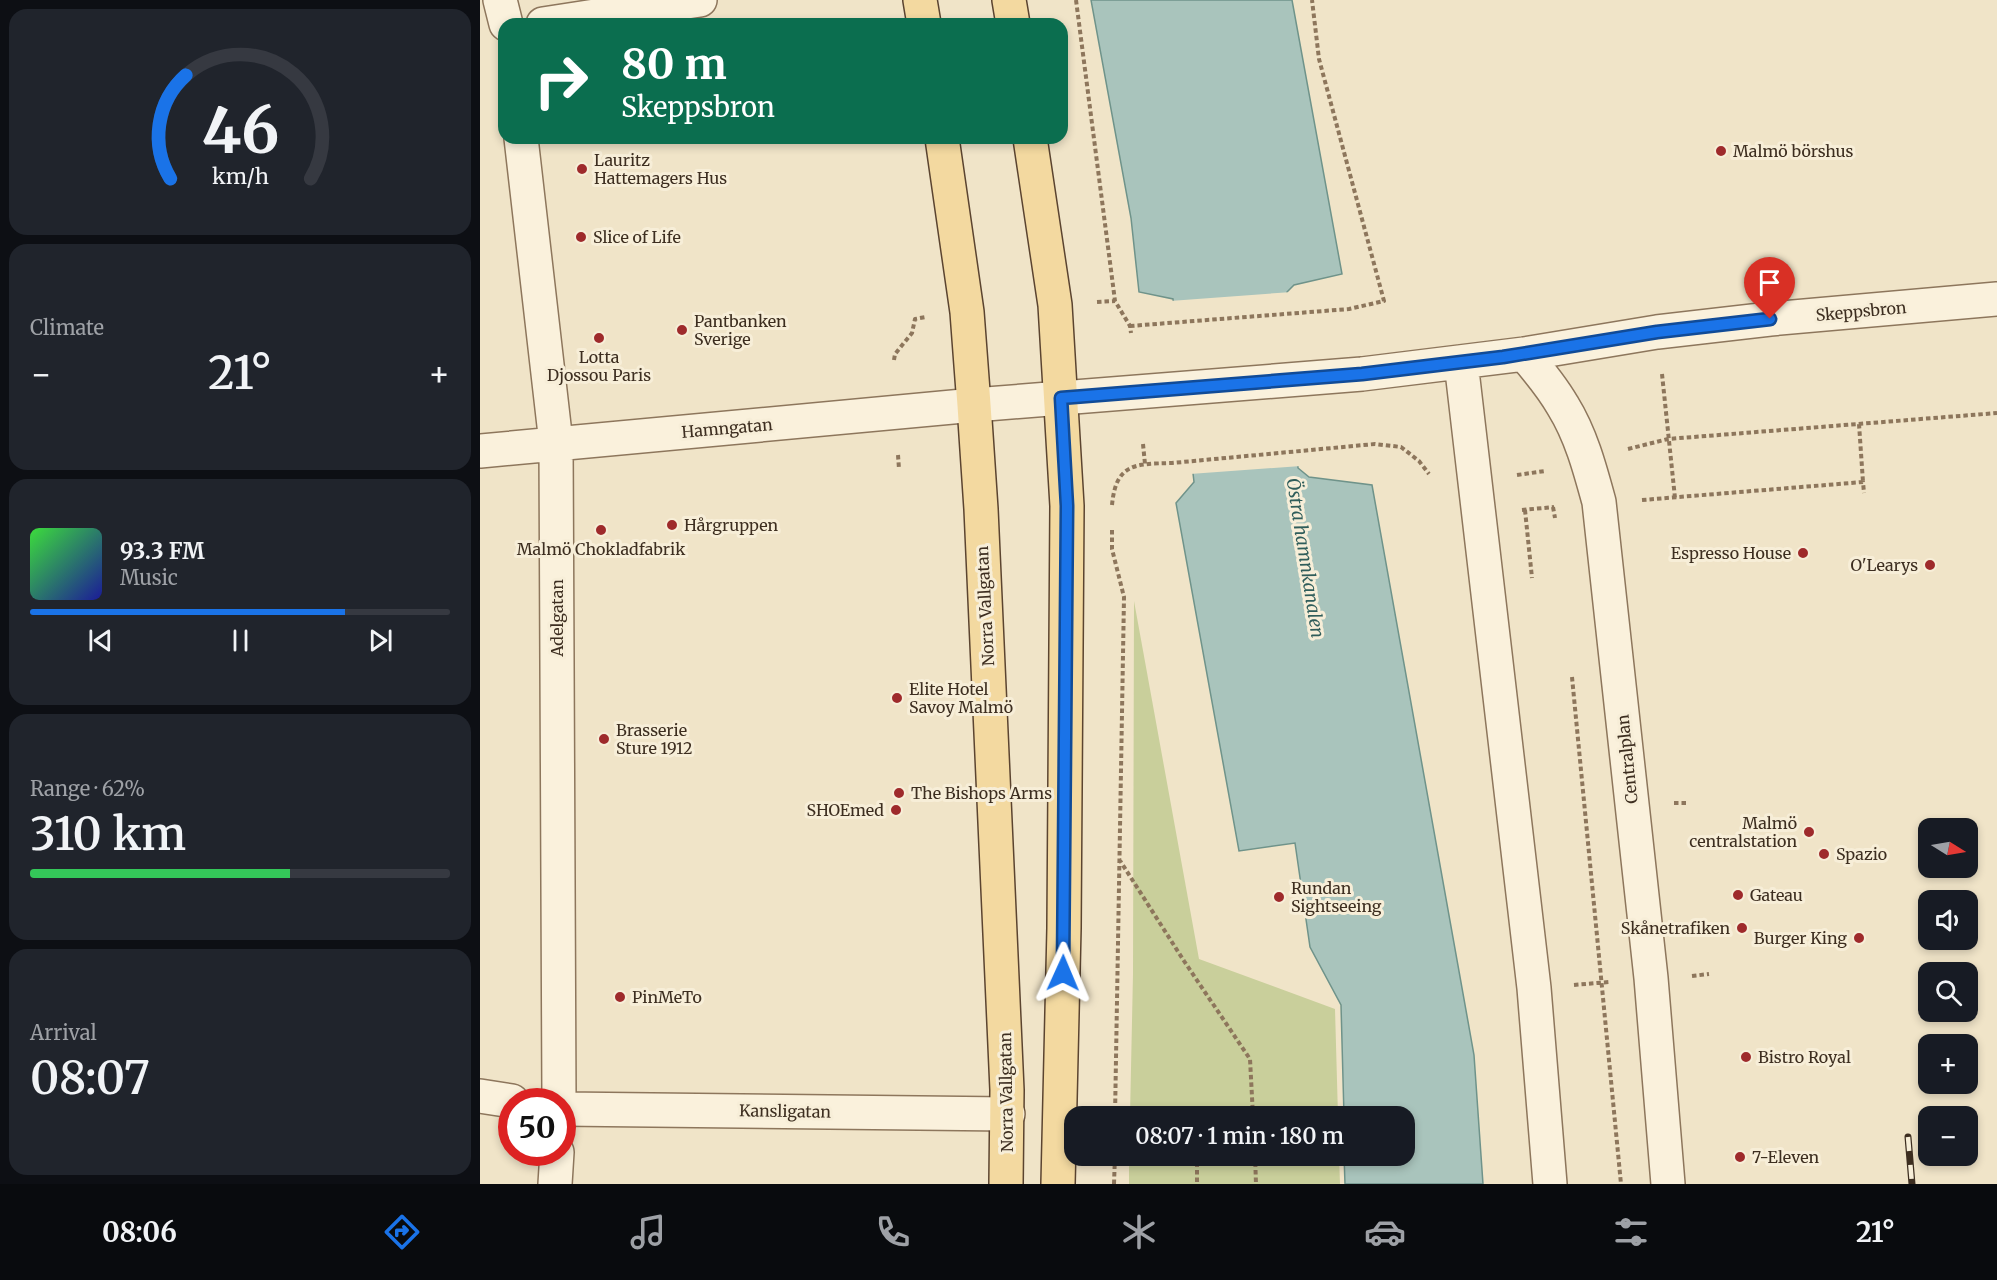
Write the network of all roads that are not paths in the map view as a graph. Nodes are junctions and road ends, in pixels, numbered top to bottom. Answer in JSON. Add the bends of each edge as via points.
{"nodes":[{"id":1,"x":500,"y":0,"type":"edge"},
{"id":2,"x":700,"y":0,"type":"edge"},
{"id":3,"x":920,"y":0,"type":"edge"},
{"id":4,"x":1009,"y":0,"type":"edge"},
{"id":5,"x":504,"y":18,"type":"edge"},
{"id":6,"x":582,"y":18,"type":"edge"},
{"id":7,"x":923,"y":18,"type":"edge"},
{"id":8,"x":1012,"y":18,"type":"edge"},
{"id":9,"x":522,"y":144,"type":"edge"},
{"id":10,"x":943,"y":144,"type":"edge"},
{"id":11,"x":1031,"y":144,"type":"edge"},
{"id":12,"x":1997,"y":299,"type":"edge"},
{"id":13,"x":1524,"y":354,"type":"junction"},
{"id":14,"x":1461,"y":362,"type":"junction"},
{"id":15,"x":1061,"y":398,"type":"junction"},
{"id":16,"x":974,"y":405,"type":"junction"},
{"id":17,"x":556,"y":443,"type":"junction"},
{"id":18,"x":480,"y":451,"type":"edge"},
{"id":19,"x":560,"y":1088,"type":"edge"},
{"id":20,"x":480,"y":1096,"type":"edge"},
{"id":21,"x":498,"y":1099,"type":"edge"},
{"id":22,"x":576,"y":1109,"type":"edge"},
{"id":23,"x":1008,"y":1114,"type":"junction"},
{"id":24,"x":556,"y":1166,"type":"edge"},
{"id":25,"x":555,"y":1184,"type":"edge"},
{"id":26,"x":1006,"y":1184,"type":"edge"},
{"id":27,"x":1058,"y":1184,"type":"edge"},
{"id":28,"x":1550,"y":1184,"type":"edge"},
{"id":29,"x":1668,"y":1184,"type":"edge"}],
"edges":[{"from":1,"to":5,"type":"street"},
{"from":2,"to":6,"type":"street"},
{"from":3,"to":7,"type":"main road"},
{"from":4,"to":8,"type":"main road"},
{"from":9,"to":17,"type":"street","name":"Adelgatan"},
{"from":10,"to":16,"type":"main road","name":"Norra Vallgatan","via":[[967,312]]},
{"from":11,"to":15,"type":"main road","via":[[1055,305]]},
{"from":12,"to":13,"type":"street","name":"Skeppsbron","via":[[1680,329]]},
{"from":13,"to":14,"type":"street","name":"Skeppsbron"},
{"from":13,"to":29,"type":"street","name":"Centralplan","via":[[1564,407],[1587,458],[1599,502],[1651,978]]},
{"from":14,"to":15,"type":"street","name":"Skeppsbron","via":[[1362,374]]},
{"from":14,"to":28,"type":"street","via":[[1534,988]]},
{"from":15,"to":16,"type":"street","name":"Skeppsbron"},
{"from":15,"to":27,"type":"main road","via":[[1067,506]]},
{"from":16,"to":17,"type":"street","name":"Hamngatan"},
{"from":16,"to":23,"type":"main road","name":"Norra Vallgatan"},
{"from":17,"to":18,"type":"street","name":"Hamngatan"},
{"from":17,"to":19,"type":"street","name":"Adelgatan"},
{"from":20,"to":21,"type":"street"},
{"from":22,"to":23,"type":"street","name":"Kansligatan"},
{"from":23,"to":26,"type":"main road","name":"Norra Vallgatan"},
{"from":24,"to":25,"type":"street"}]}
